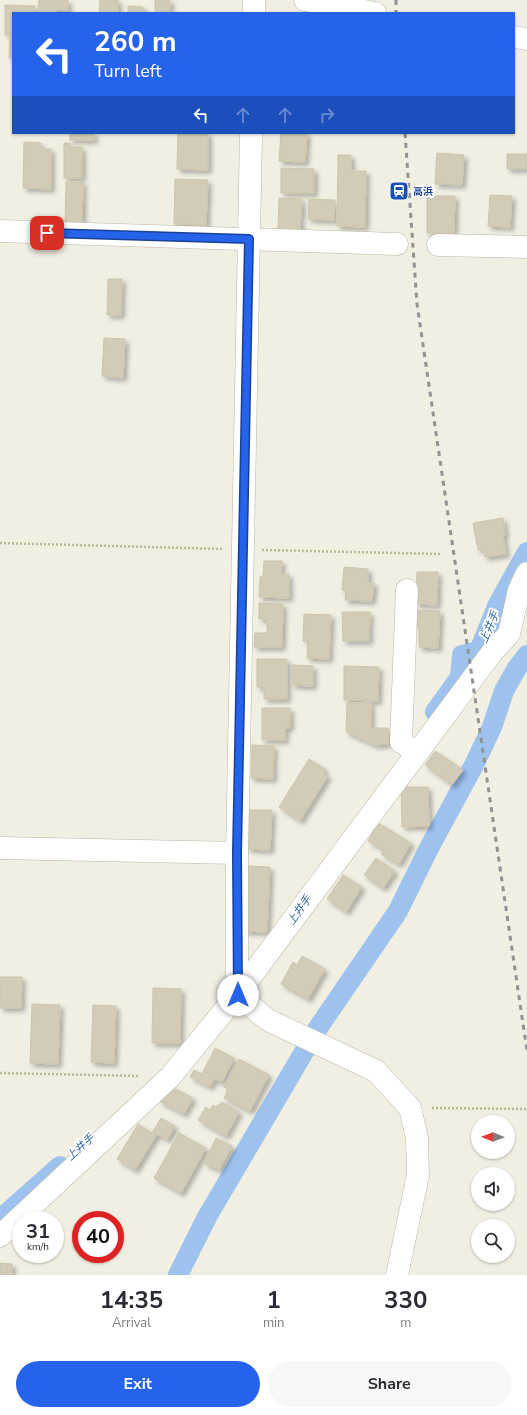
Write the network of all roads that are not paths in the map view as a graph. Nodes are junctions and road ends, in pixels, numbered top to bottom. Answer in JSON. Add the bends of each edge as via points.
{"nodes":[{"id":1,"x":254,"y":0,"type":"edge"},
{"id":2,"x":305,"y":0,"type":"edge"},
{"id":3,"x":254,"y":12,"type":"edge"},
{"id":4,"x":370,"y":12,"type":"edge"},
{"id":5,"x":515,"y":37,"type":"edge"},
{"id":6,"x":527,"y":39,"type":"edge"},
{"id":7,"x":251,"y":134,"type":"edge"},
{"id":8,"x":0,"y":231,"type":"edge"},
{"id":9,"x":249,"y":239,"type":"junction"},
{"id":10,"x":397,"y":244,"type":"dead end"},
{"id":11,"x":438,"y":245,"type":"dead end"},
{"id":12,"x":527,"y":247,"type":"edge"},
{"id":13,"x":527,"y":573,"type":"edge"},
{"id":14,"x":406,"y":590,"type":"dead end"},
{"id":15,"x":417,"y":753,"type":"junction"},
{"id":16,"x":0,"y":848,"type":"edge"},
{"id":17,"x":237,"y":853,"type":"junction"},
{"id":18,"x":238,"y":995,"type":"junction"},
{"id":19,"x":0,"y":1236,"type":"edge"},
{"id":20,"x":396,"y":1275,"type":"edge"}],
"edges":[{"from":1,"to":3,"type":"street"},
{"from":2,"to":4,"type":"street"},
{"from":5,"to":6,"type":"street"},
{"from":7,"to":9,"type":"street"},
{"from":8,"to":9,"type":"street"},
{"from":9,"to":10,"type":"street"},
{"from":9,"to":17,"type":"street"},
{"from":11,"to":12,"type":"street"},
{"from":13,"to":15,"type":"street","via":[[519,590],[508,634]]},
{"from":14,"to":15,"type":"street","via":[[401,742]]},
{"from":15,"to":18,"type":"street"},
{"from":16,"to":17,"type":"street"},
{"from":17,"to":18,"type":"street"},
{"from":18,"to":19,"type":"street","via":[[170,1077]]},
{"from":18,"to":20,"type":"street","via":[[268,1020],[376,1071],[410,1108],[417,1138],[418,1175]]}]}
